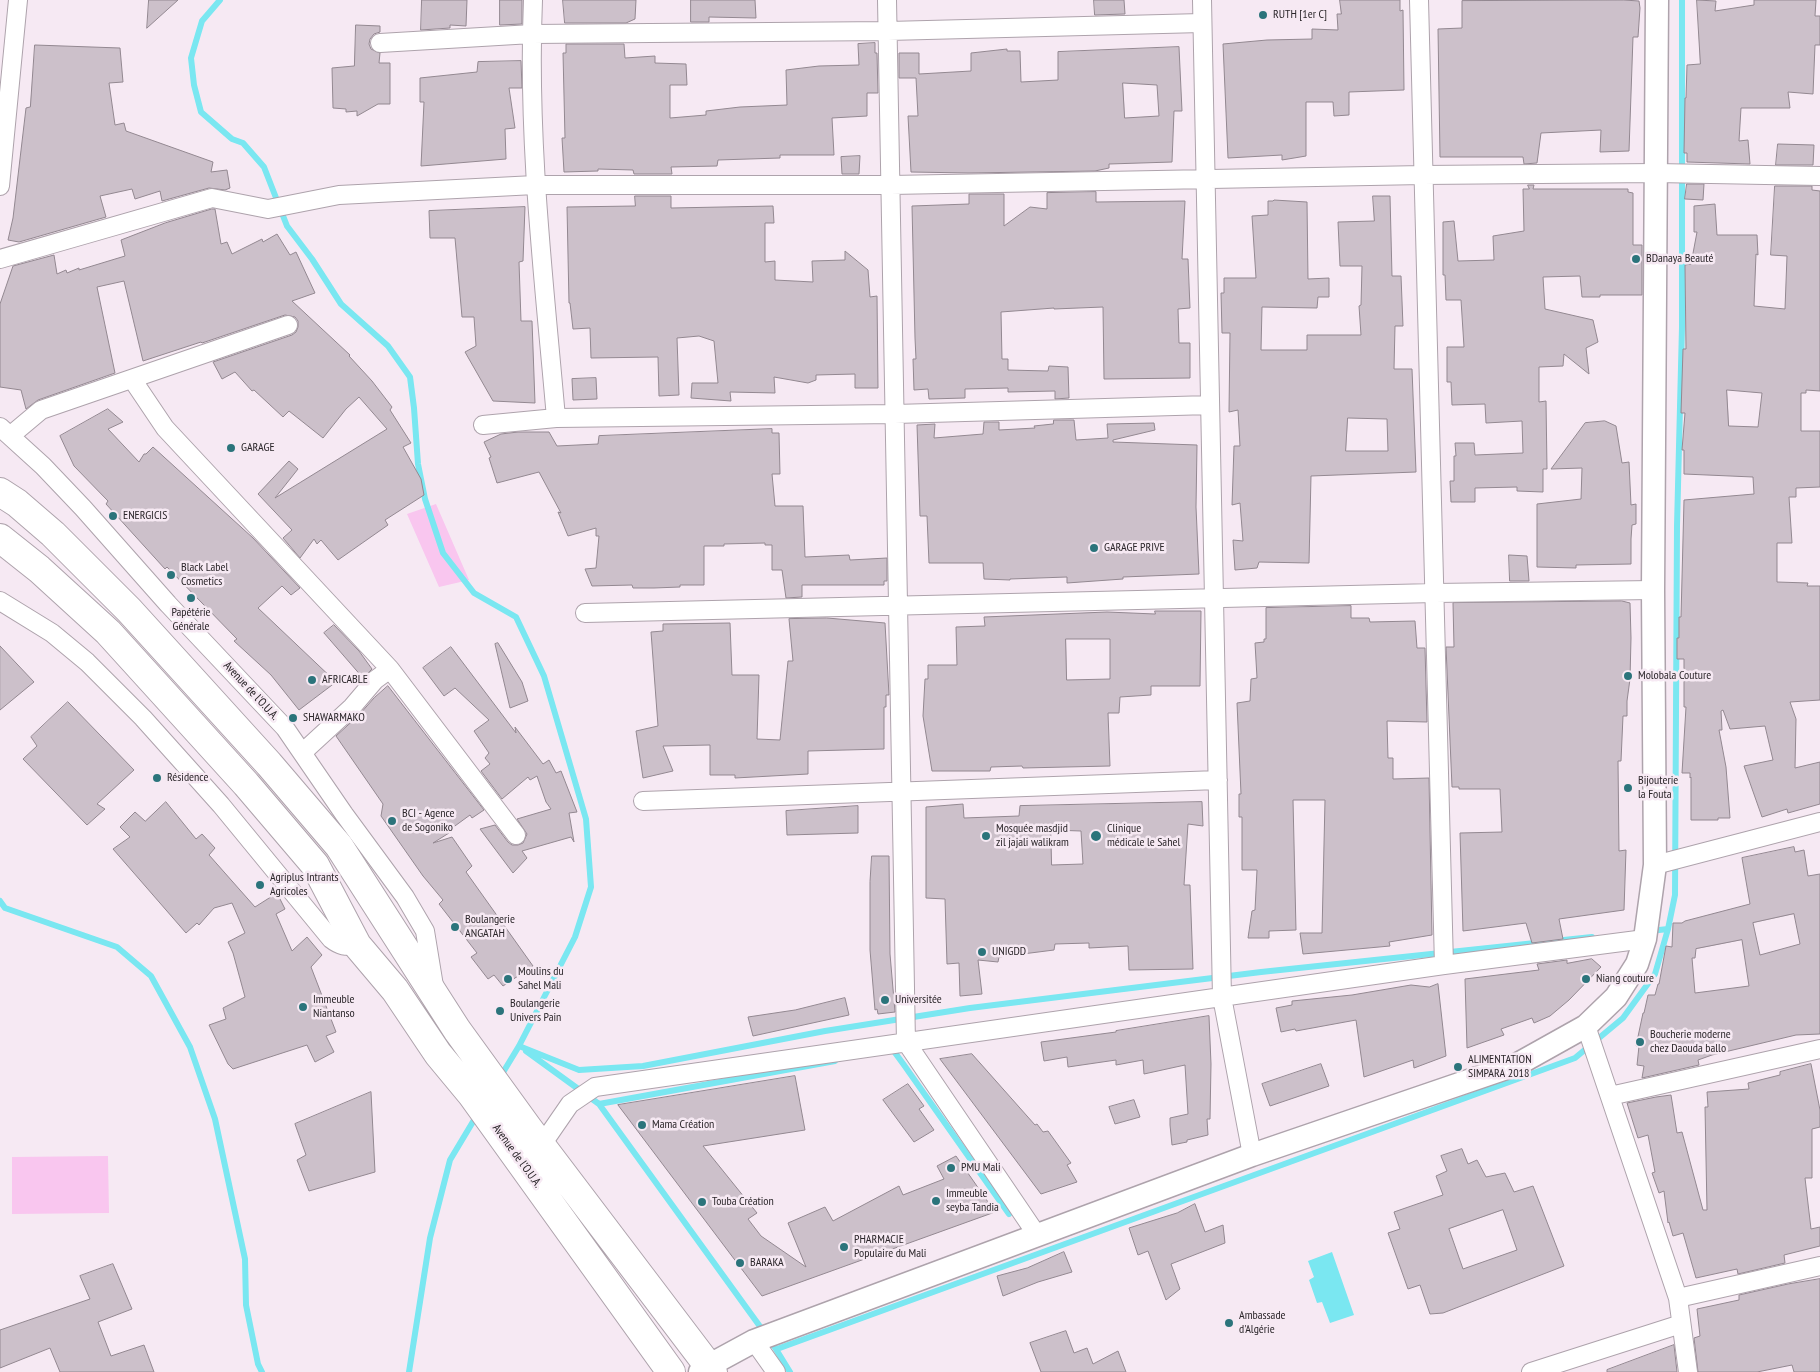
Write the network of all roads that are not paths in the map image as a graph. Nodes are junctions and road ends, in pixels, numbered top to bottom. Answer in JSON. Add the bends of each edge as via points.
{"nodes":[{"id":1,"x":18,"y":0,"type":"edge"},
{"id":2,"x":533,"y":0,"type":"edge"},
{"id":3,"x":888,"y":0,"type":"edge"},
{"id":4,"x":1202,"y":0,"type":"edge"},
{"id":5,"x":1419,"y":0,"type":"edge"},
{"id":6,"x":1657,"y":0,"type":"edge"},
{"id":7,"x":1202,"y":23,"type":"junction"},
{"id":8,"x":888,"y":31,"type":"junction"},
{"id":9,"x":532,"y":34,"type":"junction"},
{"id":10,"x":380,"y":43,"type":"dead end"},
{"id":11,"x":1656,"y":173,"type":"junction"},
{"id":12,"x":1423,"y":175,"type":"junction"},
{"id":13,"x":1820,"y":176,"type":"edge"},
{"id":14,"x":1205,"y":179,"type":"junction"},
{"id":15,"x":536,"y":185,"type":"junction"},
{"id":16,"x":891,"y":185,"type":"junction"},
{"id":17,"x":0,"y":186,"type":"edge"},
{"id":18,"x":0,"y":259,"type":"edge"},
{"id":19,"x":288,"y":325,"type":"dead end"},
{"id":20,"x":132,"y":379,"type":"junction"},
{"id":21,"x":1210,"y":405,"type":"junction"},
{"id":22,"x":895,"y":414,"type":"junction"},
{"id":23,"x":556,"y":418,"type":"junction"},
{"id":24,"x":484,"y":426,"type":"dead end"},
{"id":25,"x":5,"y":432,"type":"edge"},
{"id":26,"x":0,"y":492,"type":"edge"},
{"id":27,"x":0,"y":538,"type":"edge"},
{"id":28,"x":1653,"y":590,"type":"junction"},
{"id":29,"x":1435,"y":593,"type":"junction"},
{"id":30,"x":1214,"y":598,"type":"junction"},
{"id":31,"x":0,"y":601,"type":"edge"},
{"id":32,"x":898,"y":606,"type":"junction"},
{"id":33,"x":584,"y":613,"type":"dead end"},
{"id":34,"x":390,"y":669,"type":"junction"},
{"id":35,"x":302,"y":753,"type":"junction"},
{"id":36,"x":1218,"y":780,"type":"junction"},
{"id":37,"x":901,"y":792,"type":"junction"},
{"id":38,"x":643,"y":801,"type":"dead end"},
{"id":39,"x":1820,"y":822,"type":"edge"},
{"id":40,"x":516,"y":835,"type":"dead end"},
{"id":41,"x":1655,"y":865,"type":"junction"},
{"id":42,"x":1645,"y":939,"type":"junction"},
{"id":43,"x":357,"y":945,"type":"junction"},
{"id":44,"x":1444,"y":965,"type":"junction"},
{"id":45,"x":1222,"y":997,"type":"junction"},
{"id":46,"x":436,"y":998,"type":"junction"},
{"id":47,"x":1586,"y":1026,"type":"junction"},
{"id":48,"x":906,"y":1042,"type":"junction"},
{"id":49,"x":1820,"y":1049,"type":"edge"},
{"id":50,"x":1610,"y":1096,"type":"junction"},
{"id":51,"x":529,"y":1144,"type":"junction"},
{"id":52,"x":1252,"y":1155,"type":"junction"},
{"id":53,"x":1037,"y":1235,"type":"junction"},
{"id":54,"x":1820,"y":1266,"type":"edge"},
{"id":55,"x":1678,"y":1298,"type":"junction"},
{"id":56,"x":1681,"y":1324,"type":"junction"},
{"id":57,"x":754,"y":1340,"type":"junction"},
{"id":58,"x":707,"y":1370,"type":"edge"},
{"id":59,"x":672,"y":1372,"type":"edge"},
{"id":60,"x":776,"y":1372,"type":"edge"},
{"id":61,"x":1531,"y":1372,"type":"edge"},
{"id":62,"x":1688,"y":1372,"type":"edge"}],
"edges":[{"from":1,"to":17,"type":"street"},
{"from":2,"to":9,"type":"street"},
{"from":3,"to":8,"type":"street"},
{"from":4,"to":7,"type":"street"},
{"from":5,"to":12,"type":"street"},
{"from":6,"to":11,"type":"street"},
{"from":7,"to":8,"type":"street"},
{"from":7,"to":14,"type":"street"},
{"from":8,"to":9,"type":"street"},
{"from":8,"to":16,"type":"street"},
{"from":9,"to":10,"type":"street"},
{"from":9,"to":15,"type":"street"},
{"from":11,"to":12,"type":"street"},
{"from":11,"to":13,"type":"street"},
{"from":11,"to":28,"type":"street"},
{"from":12,"to":14,"type":"street"},
{"from":12,"to":29,"type":"street"},
{"from":14,"to":16,"type":"street"},
{"from":14,"to":21,"type":"street"},
{"from":15,"to":16,"type":"street"},
{"from":15,"to":18,"type":"street","via":[[339,195],[268,209],[212,198]]},
{"from":15,"to":23,"type":"street"},
{"from":16,"to":22,"type":"street"},
{"from":19,"to":20,"type":"street"},
{"from":20,"to":25,"type":"street","via":[[41,410]]},
{"from":20,"to":34,"type":"street","via":[[165,428]]},
{"from":21,"to":22,"type":"street"},
{"from":21,"to":30,"type":"street"},
{"from":22,"to":23,"type":"street"},
{"from":22,"to":32,"type":"street"},
{"from":23,"to":24,"type":"street"},
{"from":25,"to":35,"type":"street","name":"Avenue de l'O.U.A.","via":[[83,508],[285,728]]},
{"from":26,"to":46,"type":"highway","name":"Avenue de l'O.U.A.","via":[[67,548],[129,610],[269,764],[339,846]]},
{"from":27,"to":43,"type":"highway","name":"Avenue de l'O.U.A.","via":[[108,632],[246,784],[315,865]]},
{"from":28,"to":29,"type":"street"},
{"from":28,"to":41,"type":"street"},
{"from":29,"to":30,"type":"street"},
{"from":29,"to":44,"type":"street"},
{"from":30,"to":32,"type":"street"},
{"from":30,"to":36,"type":"street"},
{"from":31,"to":43,"type":"street","via":[[52,633],[87,662],[143,718],[221,805],[331,939],[338,945]]},
{"from":32,"to":33,"type":"street"},
{"from":32,"to":37,"type":"street"},
{"from":34,"to":35,"type":"street"},
{"from":34,"to":40,"type":"street"},
{"from":35,"to":46,"type":"street","name":"Avenue de l'O.U.A.","via":[[425,930]]},
{"from":36,"to":37,"type":"street"},
{"from":36,"to":45,"type":"street"},
{"from":37,"to":38,"type":"street"},
{"from":37,"to":48,"type":"street"},
{"from":39,"to":41,"type":"street"},
{"from":41,"to":42,"type":"street"},
{"from":42,"to":44,"type":"street"},
{"from":42,"to":47,"type":"street","via":[[1637,964],[1616,996]]},
{"from":43,"to":51,"type":"highway","name":"Avenue de l'O.U.A.","via":[[395,990],[438,1054],[472,1095]]},
{"from":44,"to":45,"type":"street"},
{"from":45,"to":48,"type":"street"},
{"from":45,"to":52,"type":"street"},
{"from":46,"to":51,"type":"highway","name":"Avenue de l'O.U.A."},
{"from":47,"to":50,"type":"street"},
{"from":47,"to":52,"type":"street","via":[[1518,1064]]},
{"from":48,"to":51,"type":"street","via":[[595,1087],[570,1104]]},
{"from":48,"to":53,"type":"street"},
{"from":49,"to":50,"type":"street"},
{"from":50,"to":55,"type":"street"},
{"from":51,"to":58,"type":"highway","name":"Avenue de l'O.U.A."},
{"from":51,"to":59,"type":"highway","name":"Avenue de l'O.U.A."},
{"from":52,"to":53,"type":"street"},
{"from":53,"to":57,"type":"street"},
{"from":54,"to":55,"type":"street"},
{"from":55,"to":56,"type":"street"},
{"from":56,"to":61,"type":"street"},
{"from":56,"to":62,"type":"street"},
{"from":57,"to":58,"type":"street"},
{"from":57,"to":60,"type":"street"}]}
